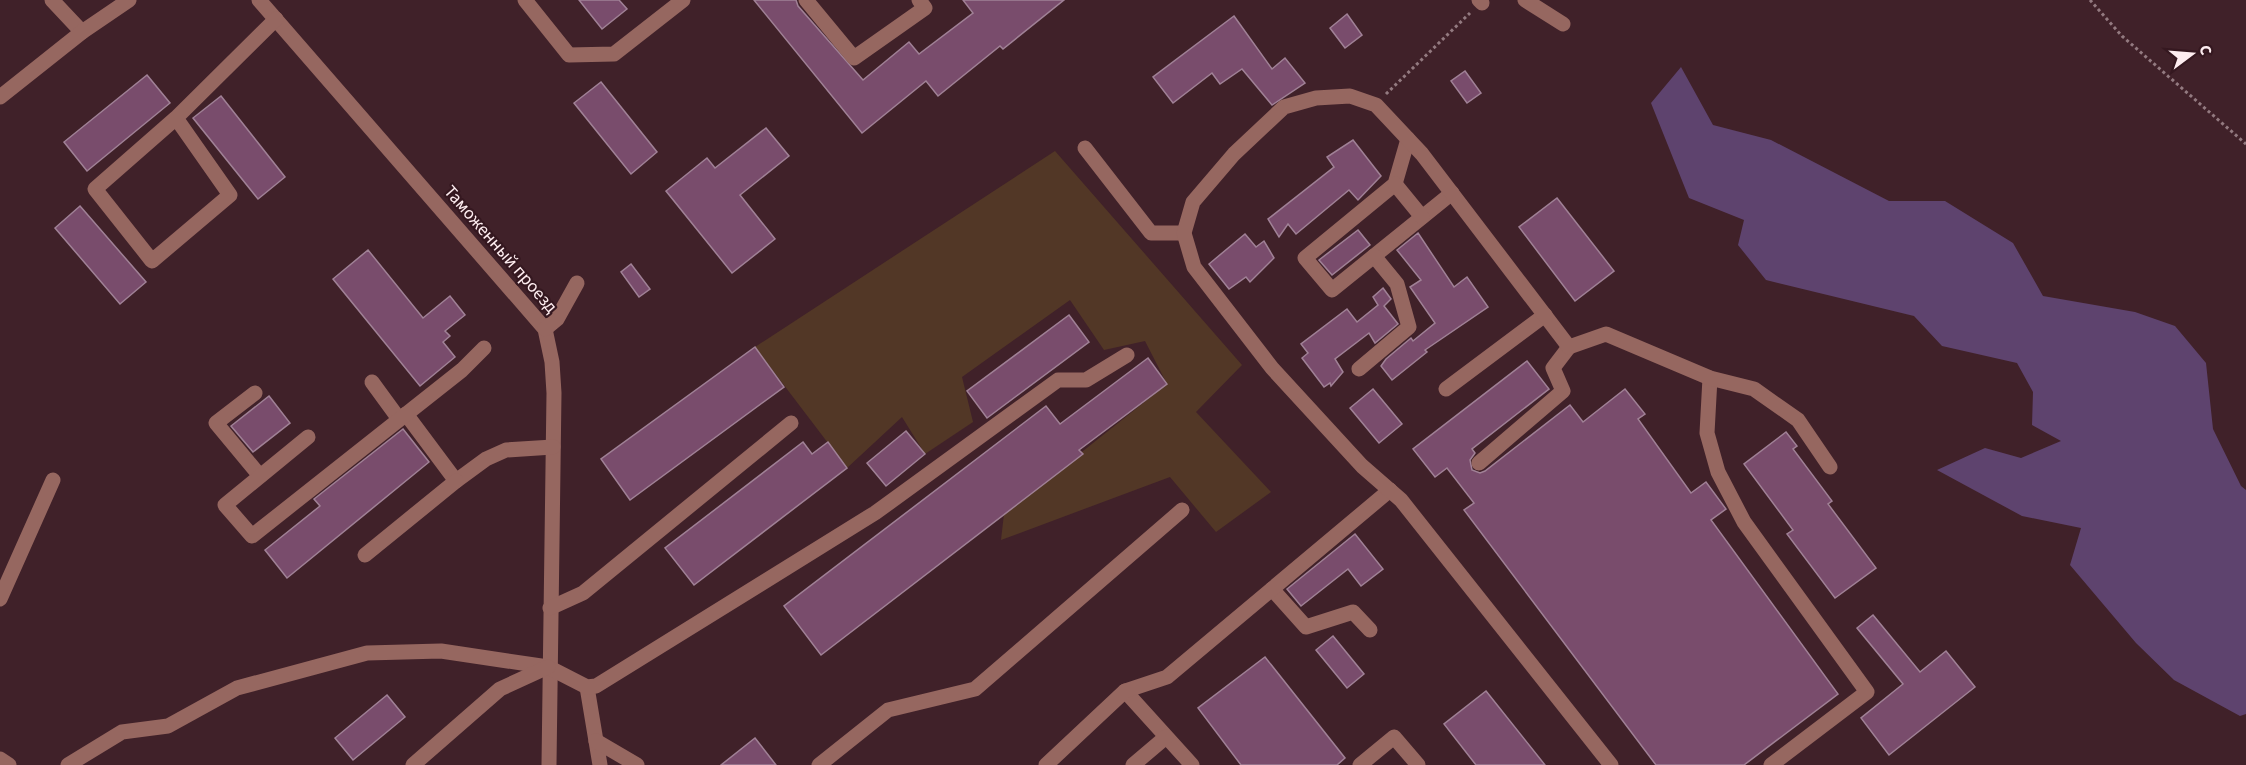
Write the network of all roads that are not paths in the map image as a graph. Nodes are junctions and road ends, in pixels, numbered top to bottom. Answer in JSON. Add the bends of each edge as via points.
{"nodes":[{"id":1,"x":52,"y":0,"type":"edge"},
{"id":2,"x":129,"y":0,"type":"edge"},
{"id":3,"x":259,"y":0,"type":"edge"},
{"id":4,"x":525,"y":0,"type":"edge"},
{"id":5,"x":683,"y":0,"type":"edge"},
{"id":6,"x":806,"y":0,"type":"edge"},
{"id":7,"x":919,"y":0,"type":"edge"},
{"id":8,"x":1525,"y":0,"type":"edge"},
{"id":9,"x":276,"y":19,"type":"junction"},
{"id":10,"x":1563,"y":24,"type":"dead end"},
{"id":11,"x":82,"y":32,"type":"junction"},
{"id":12,"x":0,"y":97,"type":"edge"},
{"id":13,"x":176,"y":117,"type":"junction"},
{"id":14,"x":1408,"y":139,"type":"junction"},
{"id":15,"x":1085,"y":148,"type":"dead end"},
{"id":16,"x":1395,"y":184,"type":"junction"},
{"id":17,"x":1452,"y":193,"type":"junction"},
{"id":18,"x":1422,"y":217,"type":"junction"},
{"id":19,"x":1184,"y":233,"type":"junction"},
{"id":20,"x":1374,"y":256,"type":"junction"},
{"id":21,"x":577,"y":283,"type":"dead end"},
{"id":22,"x":1545,"y":315,"type":"junction"},
{"id":23,"x":546,"y":329,"type":"junction"},
{"id":24,"x":484,"y":348,"type":"dead end"},
{"id":25,"x":1569,"y":348,"type":"junction"},
{"id":26,"x":1127,"y":355,"type":"dead end"},
{"id":27,"x":1359,"y":369,"type":"dead end"},
{"id":28,"x":1710,"y":378,"type":"junction"},
{"id":29,"x":372,"y":382,"type":"dead end"},
{"id":30,"x":1446,"y":389,"type":"dead end"},
{"id":31,"x":255,"y":393,"type":"dead end"},
{"id":32,"x":402,"y":417,"type":"junction"},
{"id":33,"x":791,"y":423,"type":"dead end"},
{"id":34,"x":308,"y":436,"type":"dead end"},
{"id":35,"x":553,"y":447,"type":"junction"},
{"id":36,"x":1479,"y":463,"type":"dead end"},
{"id":37,"x":1830,"y":467,"type":"dead end"},
{"id":38,"x":260,"y":476,"type":"junction"},
{"id":39,"x":53,"y":480,"type":"dead end"},
{"id":40,"x":456,"y":481,"type":"junction"},
{"id":41,"x":1390,"y":489,"type":"junction"},
{"id":42,"x":1182,"y":510,"type":"dead end"},
{"id":43,"x":365,"y":555,"type":"dead end"},
{"id":44,"x":1272,"y":589,"type":"junction"},
{"id":45,"x":0,"y":599,"type":"edge"},
{"id":46,"x":550,"y":608,"type":"junction"},
{"id":47,"x":1370,"y":630,"type":"dead end"},
{"id":48,"x":548,"y":667,"type":"junction"},
{"id":49,"x":587,"y":687,"type":"junction"},
{"id":50,"x":1125,"y":691,"type":"junction"},
{"id":51,"x":1166,"y":737,"type":"junction"},
{"id":52,"x":596,"y":741,"type":"junction"},
{"id":53,"x":0,"y":759,"type":"edge"},
{"id":54,"x":9,"y":765,"type":"edge"},
{"id":55,"x":68,"y":765,"type":"edge"},
{"id":56,"x":413,"y":765,"type":"edge"},
{"id":57,"x":549,"y":765,"type":"edge"},
{"id":58,"x":600,"y":765,"type":"edge"},
{"id":59,"x":637,"y":765,"type":"edge"},
{"id":60,"x":819,"y":765,"type":"edge"},
{"id":61,"x":1046,"y":765,"type":"edge"},
{"id":62,"x":1133,"y":765,"type":"edge"},
{"id":63,"x":1192,"y":765,"type":"edge"},
{"id":64,"x":1359,"y":765,"type":"edge"},
{"id":65,"x":1418,"y":765,"type":"edge"},
{"id":66,"x":1611,"y":765,"type":"edge"},
{"id":67,"x":1771,"y":765,"type":"edge"}],
"edges":[{"from":1,"to":11,"type":"street"},
{"from":2,"to":11,"type":"street"},
{"from":3,"to":9,"type":"street","name":"Таможенный проезд"},
{"from":4,"to":5,"type":"street","via":[[569,55],[614,54]]},
{"from":6,"to":7,"type":"street","via":[[854,58],[925,8]]},
{"from":8,"to":10,"type":"street"},
{"from":9,"to":13,"type":"street"},
{"from":9,"to":23,"type":"street","name":"Таможенный проезд"},
{"from":11,"to":12,"type":"street"},
{"from":13,"to":13,"type":"street","via":[[230,195],[152,261],[94,189]]},
{"from":14,"to":16,"type":"street"},
{"from":14,"to":17,"type":"street"},
{"from":14,"to":19,"type":"street","via":[[1376,105],[1350,96],[1316,98],[1284,107],[1234,154],[1193,202]]},
{"from":15,"to":19,"type":"street","via":[[1152,233]]},
{"from":16,"to":18,"type":"street"},
{"from":16,"to":20,"type":"street","via":[[1305,258],[1332,290]]},
{"from":17,"to":18,"type":"street"},
{"from":17,"to":22,"type":"street"},
{"from":18,"to":20,"type":"street"},
{"from":19,"to":41,"type":"street","via":[[1194,267],[1272,368],[1362,466]]},
{"from":20,"to":27,"type":"street","via":[[1397,284],[1409,327]]},
{"from":21,"to":23,"type":"street","via":[[557,320]]},
{"from":22,"to":25,"type":"street"},
{"from":22,"to":30,"type":"street"},
{"from":23,"to":35,"type":"street","name":"Таможенный проезд","via":[[552,362]]},
{"from":24,"to":32,"type":"street"},
{"from":25,"to":28,"type":"street","via":[[1606,334]]},
{"from":25,"to":36,"type":"street","via":[[1553,368],[1563,391]]},
{"from":26,"to":49,"type":"street","via":[[1086,380],[1058,380],[875,513],[596,686]]},
{"from":28,"to":37,"type":"street","via":[[1754,389],[1798,420]]},
{"from":28,"to":67,"type":"street","via":[[1707,433],[1718,472],[1744,522],[1867,692]]},
{"from":29,"to":32,"type":"street"},
{"from":31,"to":38,"type":"street","via":[[216,423]]},
{"from":32,"to":38,"type":"street","via":[[252,536],[225,505]]},
{"from":32,"to":40,"type":"street"},
{"from":33,"to":46,"type":"street","via":[[583,593]]},
{"from":34,"to":38,"type":"street"},
{"from":35,"to":40,"type":"street","via":[[506,450]]},
{"from":35,"to":46,"type":"street","name":"Таможенный проезд"},
{"from":39,"to":45,"type":"street"},
{"from":40,"to":43,"type":"street"},
{"from":41,"to":44,"type":"street"},
{"from":41,"to":66,"type":"street"},
{"from":42,"to":60,"type":"street","via":[[975,688],[888,710]]},
{"from":44,"to":47,"type":"street","via":[[1306,627],[1353,612]]},
{"from":44,"to":50,"type":"street","via":[[1167,677]]},
{"from":46,"to":48,"type":"street","name":"Таможенный проезд"},
{"from":48,"to":49,"type":"street"},
{"from":48,"to":55,"type":"street","via":[[441,651],[367,653],[237,688],[168,726],[122,732]]},
{"from":48,"to":56,"type":"street","via":[[500,689]]},
{"from":48,"to":57,"type":"street","name":"Таможенный проезд"},
{"from":49,"to":52,"type":"street"},
{"from":50,"to":51,"type":"street"},
{"from":50,"to":61,"type":"street"},
{"from":51,"to":62,"type":"street"},
{"from":51,"to":63,"type":"street"},
{"from":52,"to":58,"type":"street"},
{"from":52,"to":59,"type":"street"},
{"from":53,"to":54,"type":"street"},
{"from":64,"to":65,"type":"street","via":[[1394,737]]}]}
